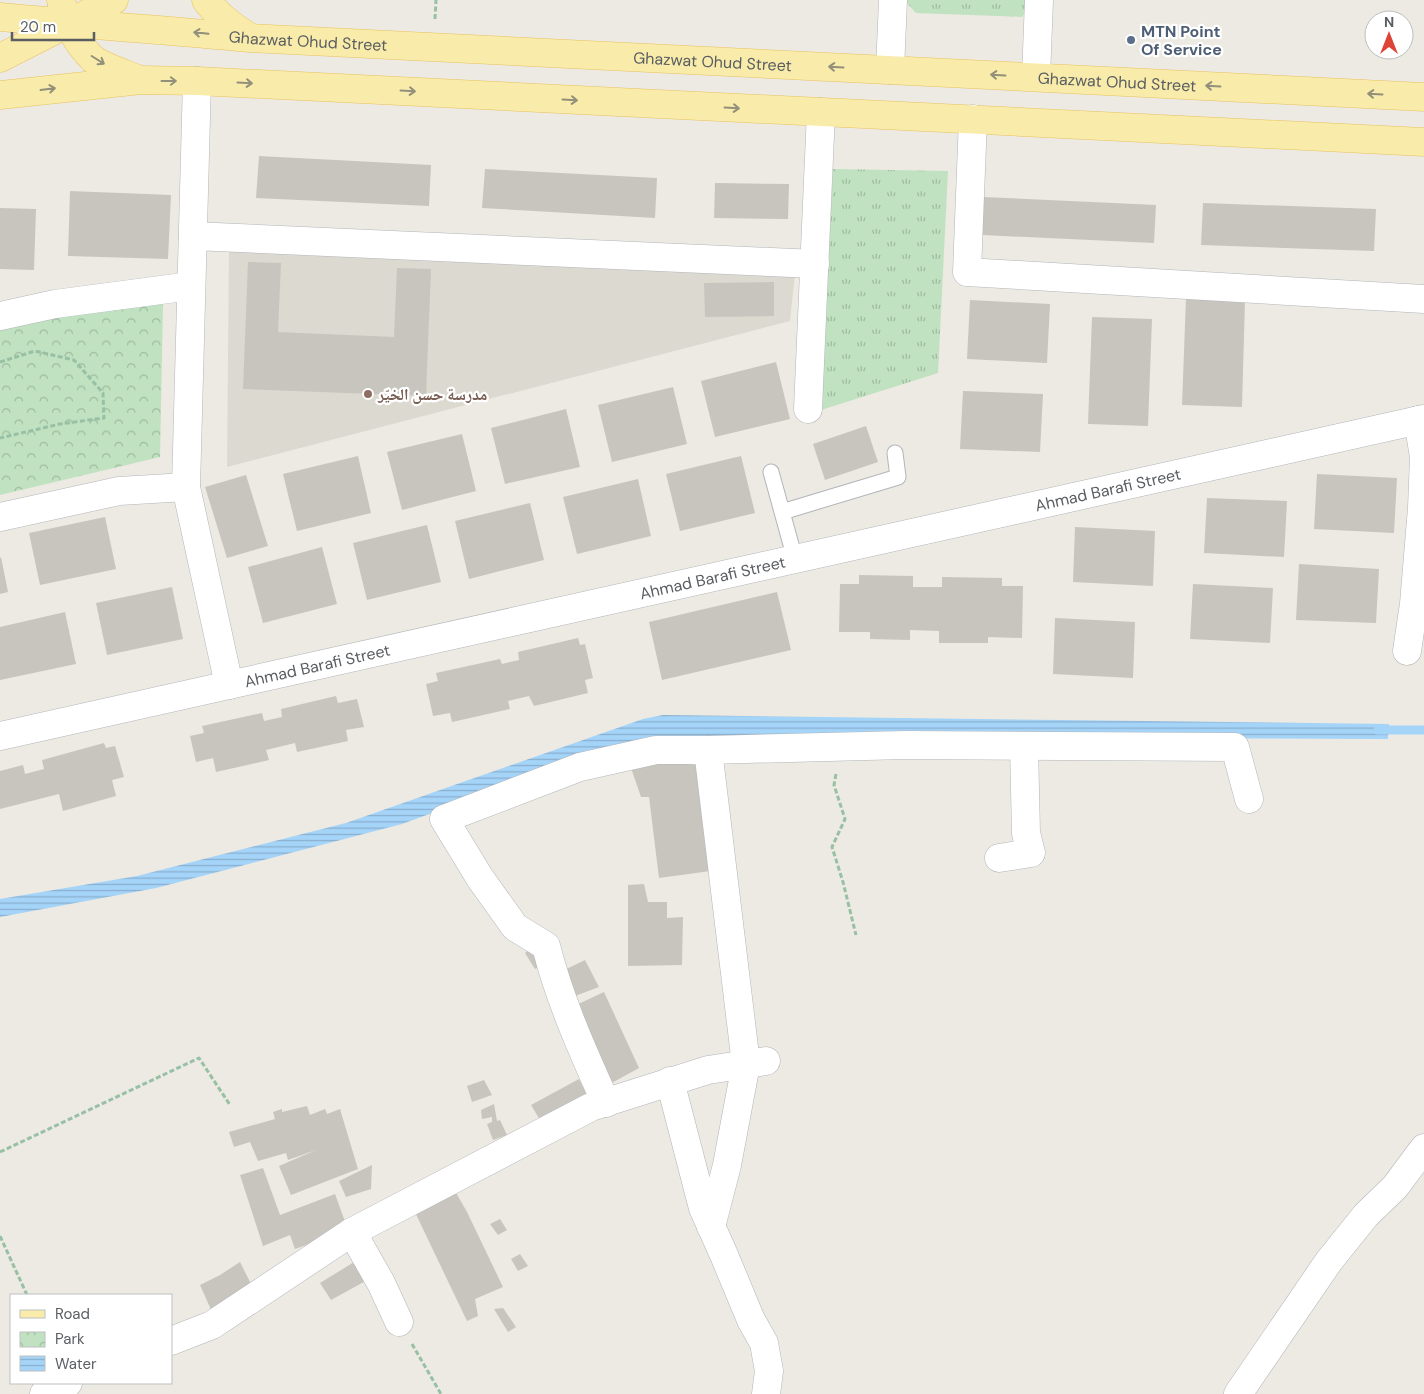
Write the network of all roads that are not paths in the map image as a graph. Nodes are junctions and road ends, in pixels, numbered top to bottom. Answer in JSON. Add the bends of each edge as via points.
{"nodes":[{"id":1,"x":114,"y":0,"type":"edge"},
{"id":2,"x":206,"y":0,"type":"edge"},
{"id":3,"x":893,"y":0,"type":"edge"},
{"id":4,"x":1039,"y":0,"type":"edge"},
{"id":5,"x":64,"y":12,"type":"edge"},
{"id":6,"x":0,"y":17,"type":"edge"},
{"id":7,"x":250,"y":38,"type":"junction"},
{"id":8,"x":0,"y":58,"type":"edge"},
{"id":9,"x":890,"y":70,"type":"junction"},
{"id":10,"x":1036,"y":77,"type":"junction"},
{"id":11,"x":141,"y":80,"type":"junction"},
{"id":12,"x":197,"y":81,"type":"junction"},
{"id":13,"x":0,"y":95,"type":"edge"},
{"id":14,"x":1424,"y":96,"type":"edge"},
{"id":15,"x":821,"y":112,"type":"junction"},
{"id":16,"x":974,"y":119,"type":"junction"},
{"id":17,"x":1424,"y":142,"type":"edge"},
{"id":18,"x":193,"y":236,"type":"junction"},
{"id":19,"x":814,"y":264,"type":"junction"},
{"id":20,"x":191,"y":286,"type":"junction"},
{"id":21,"x":1424,"y":299,"type":"edge"},
{"id":22,"x":0,"y":316,"type":"edge"},
{"id":23,"x":808,"y":409,"type":"dead end"},
{"id":24,"x":1421,"y":420,"type":"edge"},
{"id":25,"x":895,"y":453,"type":"dead end"},
{"id":26,"x":771,"y":472,"type":"dead end"},
{"id":27,"x":186,"y":487,"type":"junction"},
{"id":28,"x":782,"y":512,"type":"junction"},
{"id":29,"x":0,"y":518,"type":"edge"},
{"id":30,"x":795,"y":559,"type":"junction"},
{"id":31,"x":1407,"y":651,"type":"dead end"},
{"id":32,"x":229,"y":685,"type":"junction"},
{"id":33,"x":0,"y":736,"type":"edge"},
{"id":34,"x":1024,"y":746,"type":"junction"},
{"id":35,"x":708,"y":750,"type":"junction"},
{"id":36,"x":1249,"y":799,"type":"dead end"},
{"id":37,"x":999,"y":858,"type":"dead end"},
{"id":38,"x":756,"y":1062,"type":"junction"},
{"id":39,"x":670,"y":1081,"type":"junction"},
{"id":40,"x":606,"y":1103,"type":"junction"},
{"id":41,"x":1424,"y":1148,"type":"edge"},
{"id":42,"x":712,"y":1227,"type":"junction"},
{"id":43,"x":352,"y":1232,"type":"junction"},
{"id":44,"x":399,"y":1322,"type":"road end"},
{"id":45,"x":172,"y":1341,"type":"edge"},
{"id":46,"x":65,"y":1384,"type":"edge"},
{"id":47,"x":44,"y":1394,"type":"edge"},
{"id":48,"x":766,"y":1394,"type":"edge"},
{"id":49,"x":1238,"y":1394,"type":"edge"}],
"edges":[{"from":1,"to":5,"type":"main road"},
{"from":2,"to":7,"type":"main road","via":[[230,25]]},
{"from":3,"to":9,"type":"street"},
{"from":4,"to":10,"type":"street"},
{"from":5,"to":6,"type":"main road","name":"Ghazwat Ohud Street"},
{"from":7,"to":5,"type":"main road","name":"Ghazwat Ohud Street","one_way":true,"via":[[124,26]]},
{"from":5,"to":8,"type":"main road"},
{"from":5,"to":11,"type":"main road","one_way":true,"via":[[78,41],[94,60]]},
{"from":9,"to":7,"type":"main road","name":"Ghazwat Ohud Street","one_way":true},
{"from":10,"to":9,"type":"main road","name":"Ghazwat Ohud Street","one_way":true},
{"from":14,"to":10,"type":"main road","name":"Ghazwat Ohud Street","one_way":true},
{"from":11,"to":12,"type":"main road","one_way":true},
{"from":13,"to":11,"type":"main road","one_way":true},
{"from":12,"to":15,"type":"main road","one_way":true},
{"from":12,"to":18,"type":"street"},
{"from":15,"to":16,"type":"main road"},
{"from":15,"to":19,"type":"street"},
{"from":16,"to":17,"type":"main road"},
{"from":16,"to":21,"type":"street","via":[[967,272]]},
{"from":18,"to":19,"type":"street"},
{"from":18,"to":20,"type":"street"},
{"from":19,"to":23,"type":"street"},
{"from":20,"to":22,"type":"street","via":[[55,304]]},
{"from":20,"to":27,"type":"street"},
{"from":24,"to":30,"type":"street","name":"Ahmad Barafi Street"},
{"from":24,"to":31,"type":"street","via":[[1424,457],[1422,508]]},
{"from":25,"to":28,"type":"lane","via":[[898,477]]},
{"from":26,"to":28,"type":"lane"},
{"from":27,"to":29,"type":"street","via":[[119,491]]},
{"from":27,"to":32,"type":"street"},
{"from":28,"to":30,"type":"lane"},
{"from":30,"to":32,"type":"street","name":"Ahmad Barafi Street"},
{"from":32,"to":33,"type":"street","name":"Ahmad Barafi Street"},
{"from":34,"to":35,"type":"street","via":[[905,745]]},
{"from":34,"to":36,"type":"street","via":[[1235,747]]},
{"from":34,"to":37,"type":"street","via":[[1026,833],[1030,853]]},
{"from":35,"to":38,"type":"street"},
{"from":35,"to":40,"type":"street","via":[[656,750],[580,767],[444,819],[515,927],[546,946],[553,976]]},
{"from":38,"to":39,"type":"street","via":[[708,1070]]},
{"from":38,"to":42,"type":"street"},
{"from":39,"to":40,"type":"street"},
{"from":39,"to":42,"type":"street","via":[[703,1208]]},
{"from":40,"to":43,"type":"street","via":[[591,1107]]},
{"from":41,"to":49,"type":"street","via":[[1395,1187],[1366,1215],[1329,1261]]},
{"from":42,"to":48,"type":"street","via":[[764,1343],[768,1371]]},
{"from":43,"to":44,"type":"street"},
{"from":43,"to":45,"type":"street","via":[[212,1325]]},
{"from":46,"to":47,"type":"street"}]}
